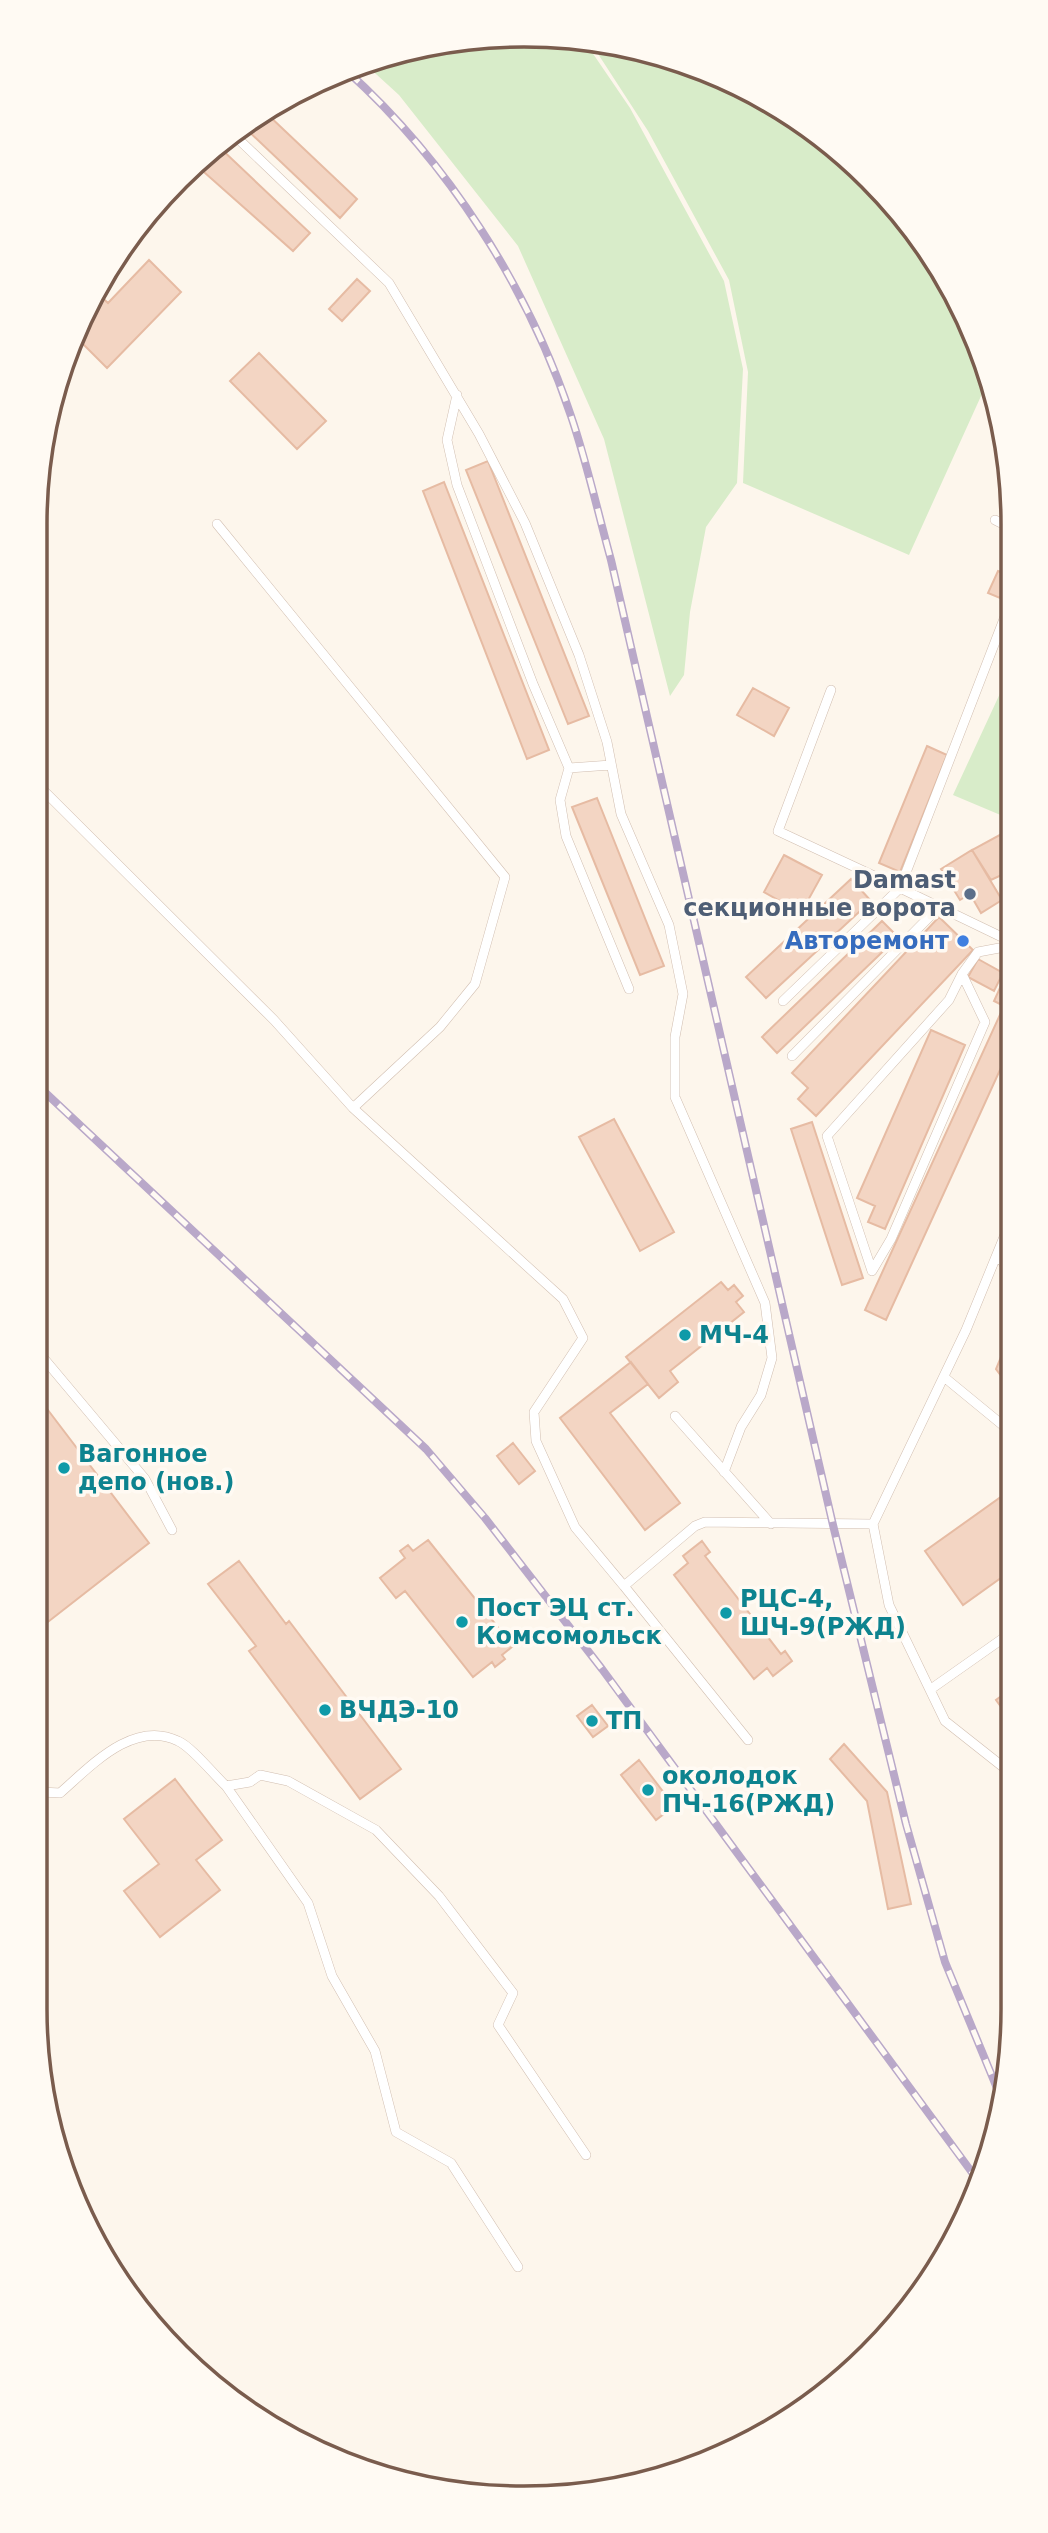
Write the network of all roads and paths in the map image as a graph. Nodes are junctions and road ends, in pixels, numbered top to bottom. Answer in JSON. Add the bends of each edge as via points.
{"nodes":[{"id":1,"x":241,"y":141,"type":"edge"},
{"id":2,"x":457,"y":396,"type":"junction"},
{"id":3,"x":995,"y":520,"type":"dead end"},
{"id":4,"x":1001,"y":523,"type":"edge"},
{"id":5,"x":218,"y":524,"type":"dead end"},
{"id":6,"x":1001,"y":627,"type":"edge"},
{"id":7,"x":831,"y":690,"type":"dead end"},
{"id":8,"x":611,"y":765,"type":"junction"},
{"id":9,"x":569,"y":768,"type":"junction"},
{"id":10,"x":47,"y":794,"type":"edge"},
{"id":11,"x":900,"y":888,"type":"junction"},
{"id":12,"x":940,"y":906,"type":"junction"},
{"id":13,"x":1001,"y":938,"type":"edge"},
{"id":14,"x":1001,"y":946,"type":"edge"},
{"id":15,"x":962,"y":974,"type":"junction"},
{"id":16,"x":629,"y":989,"type":"dead end"},
{"id":17,"x":783,"y":1000,"type":"dead end"},
{"id":18,"x":792,"y":1056,"type":"dead end"},
{"id":19,"x":353,"y":1108,"type":"junction"},
{"id":20,"x":1001,"y":1244,"type":"edge"},
{"id":21,"x":997,"y":1254,"type":"junction"},
{"id":22,"x":1001,"y":1260,"type":"edge"},
{"id":23,"x":47,"y":1362,"type":"edge"},
{"id":24,"x":944,"y":1377,"type":"junction"},
{"id":25,"x":675,"y":1416,"type":"dead end"},
{"id":26,"x":1001,"y":1423,"type":"edge"},
{"id":27,"x":724,"y":1472,"type":"junction"},
{"id":28,"x":771,"y":1524,"type":"junction"},
{"id":29,"x":873,"y":1524,"type":"junction"},
{"id":30,"x":172,"y":1530,"type":"dead end"},
{"id":31,"x":624,"y":1586,"type":"junction"},
{"id":32,"x":1001,"y":1640,"type":"edge"},
{"id":33,"x":931,"y":1689,"type":"junction"},
{"id":34,"x":748,"y":1740,"type":"dead end"},
{"id":35,"x":1001,"y":1765,"type":"edge"},
{"id":36,"x":226,"y":1786,"type":"junction"},
{"id":37,"x":47,"y":1792,"type":"edge"},
{"id":38,"x":586,"y":2155,"type":"dead end"},
{"id":39,"x":518,"y":2267,"type":"dead end"}],
"edges":[{"from":1,"to":2,"type":"lane","via":[[389,283]]},
{"from":2,"to":8,"type":"lane","via":[[525,523],[579,655]]},
{"from":2,"to":9,"type":"lane","via":[[447,440],[457,485]]},
{"from":3,"to":4,"type":"lane"},
{"from":5,"to":19,"type":"lane","via":[[505,877],[475,984],[440,1027]]},
{"from":6,"to":11,"type":"lane"},
{"from":7,"to":11,"type":"lane","via":[[778,831]]},
{"from":8,"to":9,"type":"lane"},
{"from":8,"to":27,"type":"lane","via":[[621,814],[669,925],[683,994],[675,1037],[675,1097],[765,1303],[772,1358],[761,1395],[741,1427]]},
{"from":9,"to":16,"type":"lane","via":[[560,800],[566,836]]},
{"from":10,"to":19,"type":"lane","via":[[274,1020]]},
{"from":11,"to":12,"type":"lane"},
{"from":11,"to":17,"type":"lane"},
{"from":12,"to":13,"type":"lane"},
{"from":12,"to":18,"type":"lane"},
{"from":14,"to":15,"type":"lane","via":[[978,952]]},
{"from":15,"to":15,"type":"lane","via":[[949,1000],[827,1136],[872,1271],[891,1239],[985,1022]]},
{"from":19,"to":31,"type":"lane","via":[[563,1299],[583,1338],[534,1412],[536,1441],[575,1527]]},
{"from":20,"to":21,"type":"lane"},
{"from":21,"to":22,"type":"lane"},
{"from":21,"to":24,"type":"lane"},
{"from":23,"to":30,"type":"lane","via":[[145,1479]]},
{"from":24,"to":26,"type":"lane"},
{"from":24,"to":29,"type":"lane"},
{"from":25,"to":27,"type":"lane"},
{"from":27,"to":28,"type":"lane"},
{"from":28,"to":29,"type":"lane"},
{"from":28,"to":31,"type":"lane","via":[[705,1522],[695,1526]]},
{"from":29,"to":33,"type":"lane","via":[[890,1605]]},
{"from":31,"to":34,"type":"lane"},
{"from":32,"to":33,"type":"lane"},
{"from":33,"to":35,"type":"lane","via":[[945,1721]]},
{"from":36,"to":37,"type":"lane","via":[[178,1741],[144,1735],[112,1749],[60,1793]]},
{"from":36,"to":38,"type":"lane","via":[[250,1782],[260,1775],[288,1781],[376,1830],[409,1861],[513,1993],[498,2025]]},
{"from":36,"to":39,"type":"lane","via":[[308,1903],[332,1976],[375,2051],[396,2132],[451,2162]]}]}
